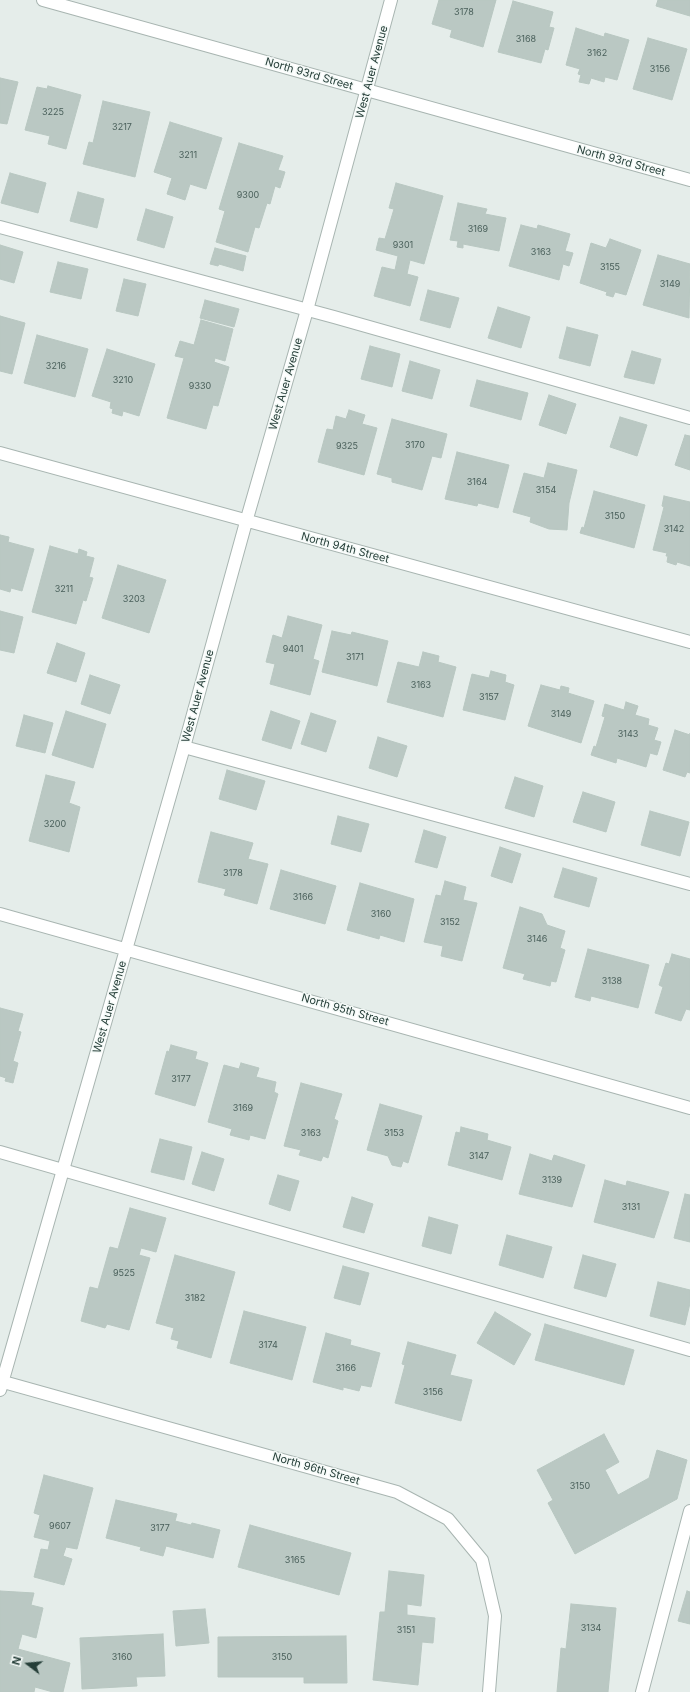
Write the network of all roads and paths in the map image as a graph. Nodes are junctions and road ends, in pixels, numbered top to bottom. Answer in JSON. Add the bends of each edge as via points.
{"nodes":[{"id":1,"x":43,"y":0,"type":"edge"},
{"id":2,"x":391,"y":0,"type":"edge"},
{"id":3,"x":366,"y":90,"type":"junction"},
{"id":4,"x":690,"y":180,"type":"edge"},
{"id":5,"x":0,"y":227,"type":"edge"},
{"id":6,"x":307,"y":310,"type":"junction"},
{"id":7,"x":690,"y":418,"type":"edge"},
{"id":8,"x":0,"y":454,"type":"edge"},
{"id":9,"x":246,"y":522,"type":"junction"},
{"id":10,"x":690,"y":642,"type":"edge"},
{"id":11,"x":184,"y":747,"type":"junction"},
{"id":12,"x":690,"y":884,"type":"edge"},
{"id":13,"x":0,"y":914,"type":"edge"},
{"id":14,"x":126,"y":949,"type":"junction"},
{"id":15,"x":690,"y":1108,"type":"edge"},
{"id":16,"x":0,"y":1152,"type":"edge"},
{"id":17,"x":62,"y":1170,"type":"junction"},
{"id":18,"x":690,"y":1350,"type":"edge"},
{"id":19,"x":1,"y":1384,"type":"edge"},
{"id":20,"x":690,"y":1511,"type":"edge"},
{"id":21,"x":489,"y":1692,"type":"edge"},
{"id":22,"x":642,"y":1692,"type":"edge"}],
"edges":[{"from":1,"to":3,"type":"street","name":"North 93rd Street"},
{"from":2,"to":3,"type":"street","name":"West Auer Avenue"},
{"from":3,"to":4,"type":"street","name":"North 93rd Street"},
{"from":3,"to":6,"type":"street","name":"West Auer Avenue"},
{"from":5,"to":6,"type":"street"},
{"from":6,"to":7,"type":"street"},
{"from":6,"to":9,"type":"street","name":"West Auer Avenue"},
{"from":8,"to":9,"type":"street","name":"North 94th Street"},
{"from":9,"to":10,"type":"street","name":"North 94th Street"},
{"from":9,"to":11,"type":"street","name":"West Auer Avenue"},
{"from":11,"to":12,"type":"street"},
{"from":11,"to":14,"type":"street","name":"West Auer Avenue"},
{"from":13,"to":14,"type":"street","name":"North 95th Street"},
{"from":14,"to":15,"type":"street","name":"North 95th Street"},
{"from":14,"to":17,"type":"street","name":"West Auer Avenue"},
{"from":16,"to":17,"type":"street"},
{"from":17,"to":18,"type":"street"},
{"from":17,"to":19,"type":"street","name":"West Auer Avenue"},
{"from":19,"to":21,"type":"street","name":"North 96th Street","via":[[397,1492],[448,1519],[482,1560],[496,1616]]},
{"from":20,"to":22,"type":"street"}]}
